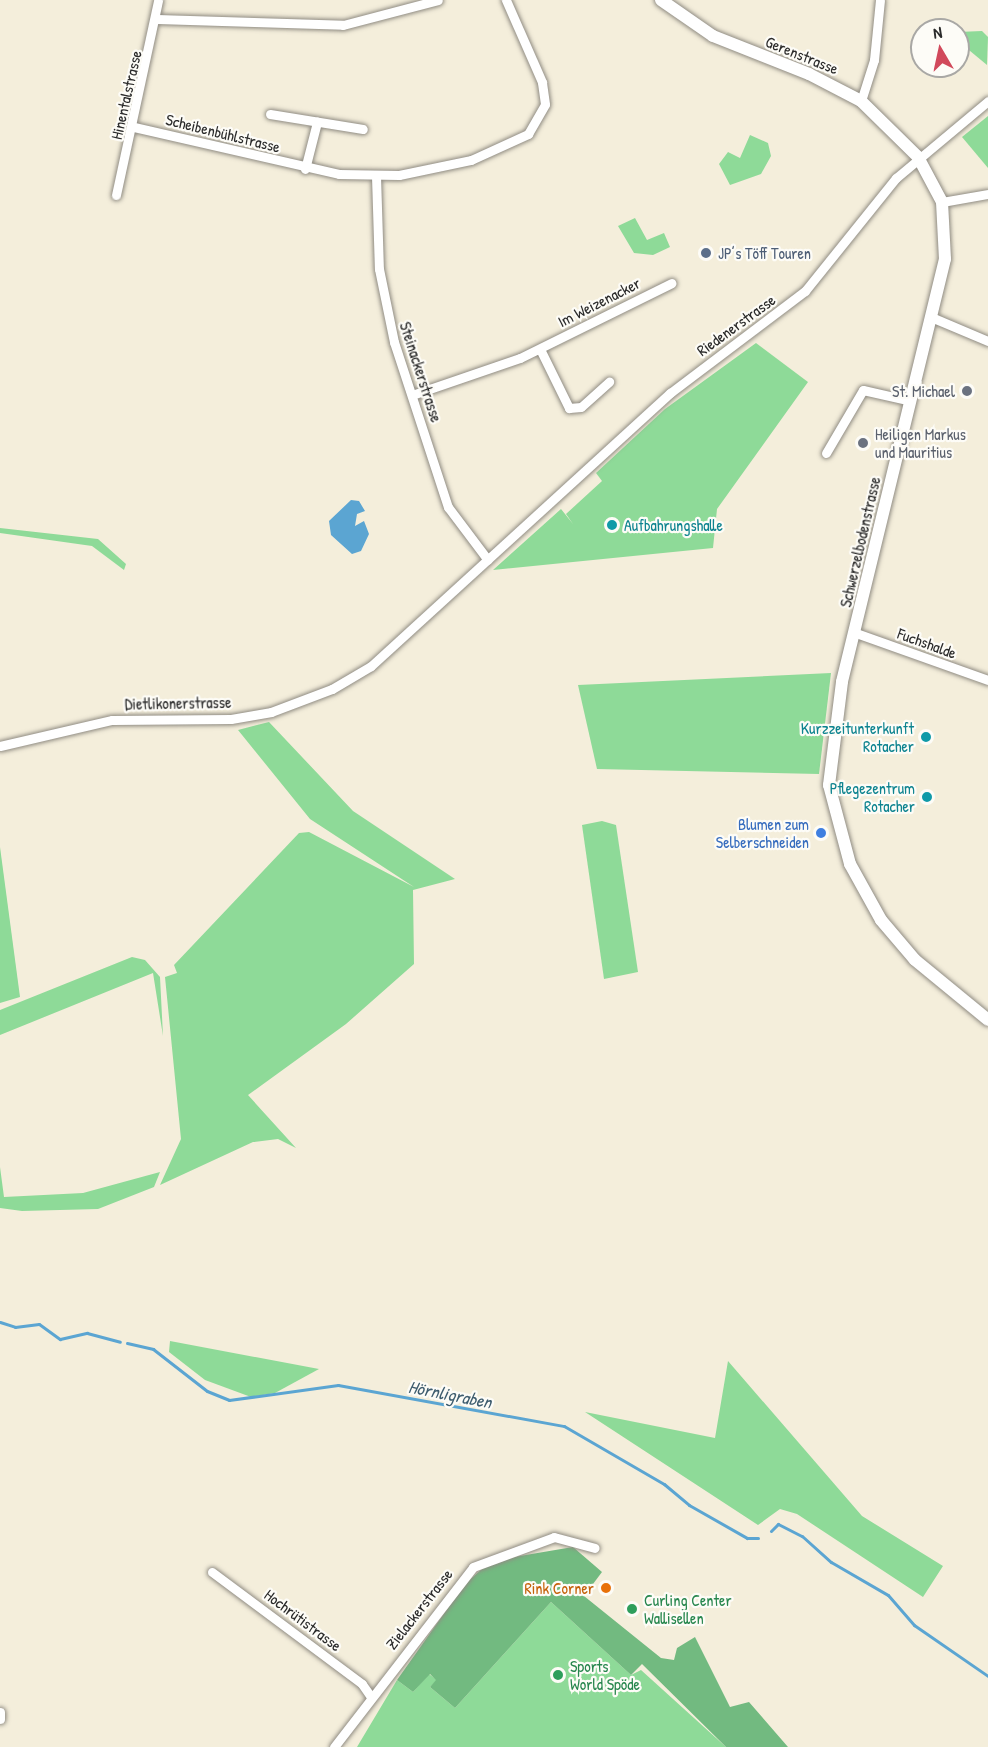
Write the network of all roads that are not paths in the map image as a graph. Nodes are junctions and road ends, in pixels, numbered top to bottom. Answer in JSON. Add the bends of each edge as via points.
{"nodes":[{"id":1,"x":158,"y":0,"type":"edge"},
{"id":2,"x":438,"y":0,"type":"edge"},
{"id":3,"x":506,"y":0,"type":"edge"},
{"id":4,"x":661,"y":0,"type":"edge"},
{"id":5,"x":880,"y":0,"type":"edge"},
{"id":6,"x":157,"y":19,"type":"junction"},
{"id":7,"x":861,"y":101,"type":"junction"},
{"id":8,"x":988,"y":102,"type":"edge"},
{"id":9,"x":270,"y":114,"type":"dead end"},
{"id":10,"x":317,"y":122,"type":"junction"},
{"id":11,"x":134,"y":127,"type":"junction"},
{"id":12,"x":363,"y":129,"type":"dead end"},
{"id":13,"x":918,"y":157,"type":"junction"},
{"id":14,"x":305,"y":169,"type":"junction"},
{"id":15,"x":376,"y":176,"type":"junction"},
{"id":16,"x":988,"y":194,"type":"edge"},
{"id":17,"x":116,"y":195,"type":"dead end"},
{"id":18,"x":942,"y":202,"type":"junction"},
{"id":19,"x":672,"y":283,"type":"dead end"},
{"id":20,"x":931,"y":317,"type":"junction"},
{"id":21,"x":988,"y":341,"type":"edge"},
{"id":22,"x":540,"y":349,"type":"junction"},
{"id":23,"x":609,"y":382,"type":"dead end"},
{"id":24,"x":412,"y":395,"type":"junction"},
{"id":25,"x":911,"y":401,"type":"junction"},
{"id":26,"x":826,"y":453,"type":"dead end"},
{"id":27,"x":488,"y":560,"type":"junction"},
{"id":28,"x":856,"y":633,"type":"junction"},
{"id":29,"x":988,"y":680,"type":"edge"},
{"id":30,"x":0,"y":746,"type":"edge"},
{"id":31,"x":988,"y":1020,"type":"edge"},
{"id":32,"x":595,"y":1548,"type":"dead end"},
{"id":33,"x":212,"y":1572,"type":"dead end"},
{"id":34,"x":371,"y":1697,"type":"junction"},
{"id":35,"x":0,"y":1712,"type":"edge"},
{"id":36,"x":0,"y":1719,"type":"edge"},
{"id":37,"x":334,"y":1747,"type":"edge"}],
"edges":[{"from":1,"to":6,"type":"street","name":"Hinentalstrasse"},
{"from":2,"to":6,"type":"street","via":[[343,25]]},
{"from":3,"to":15,"type":"street","name":"Scheibenbühlstrasse","via":[[544,91],[543,109],[533,129],[465,162]]},
{"from":4,"to":7,"type":"street","name":"Gerenstrasse","via":[[713,36],[809,74]]},
{"from":5,"to":7,"type":"street","via":[[874,60]]},
{"from":6,"to":11,"type":"street","name":"Hinentalstrasse"},
{"from":7,"to":13,"type":"street","name":"Gerenstrasse"},
{"from":8,"to":13,"type":"street","name":"Riedenerstrasse"},
{"from":9,"to":10,"type":"street","name":"Scheibenbühlstrasse"},
{"from":10,"to":12,"type":"street","name":"Scheibenbühlstrasse"},
{"from":10,"to":14,"type":"street"},
{"from":11,"to":14,"type":"street","name":"Scheibenbühlstrasse"},
{"from":11,"to":17,"type":"street","name":"Hinentalstrasse"},
{"from":13,"to":18,"type":"street","name":"Schwerzelbodenstrasse"},
{"from":13,"to":27,"type":"street","name":"Riedenerstrasse","via":[[805,291],[670,393]]},
{"from":14,"to":15,"type":"street","name":"Scheibenbühlstrasse"},
{"from":15,"to":24,"type":"street","name":"Steinackerstrasse","via":[[382,288]]},
{"from":16,"to":18,"type":"street"},
{"from":18,"to":20,"type":"street","name":"Schwerzelbodenstrasse","via":[[946,248]]},
{"from":19,"to":22,"type":"street","name":"Im Weizenacker"},
{"from":20,"to":21,"type":"street"},
{"from":20,"to":25,"type":"street","name":"Schwerzelbodenstrasse"},
{"from":22,"to":23,"type":"street","via":[[569,408],[581,408]]},
{"from":22,"to":24,"type":"street","name":"Im Weizenacker"},
{"from":24,"to":27,"type":"street","name":"Steinackerstrasse","via":[[451,515]]},
{"from":25,"to":26,"type":"street","via":[[863,390]]},
{"from":25,"to":28,"type":"street","name":"Schwerzelbodenstrasse"},
{"from":27,"to":30,"type":"street","name":"Dietlikonerstrasse","via":[[371,666],[312,698],[231,719],[112,720]]},
{"from":28,"to":29,"type":"street","name":"Fuchshalde"},
{"from":28,"to":31,"type":"street","name":"Schwerzelbodenstrasse","via":[[835,720],[831,764],[836,812],[850,864],[881,920],[915,960]]},
{"from":32,"to":34,"type":"street","name":"Zielackerstrasse","via":[[554,1537],[485,1558],[461,1578]]},
{"from":33,"to":34,"type":"street","name":"Hochrütistrasse","via":[[362,1684]]},
{"from":34,"to":37,"type":"street","name":"Zielackerstrasse"},
{"from":35,"to":36,"type":"street"}]}
